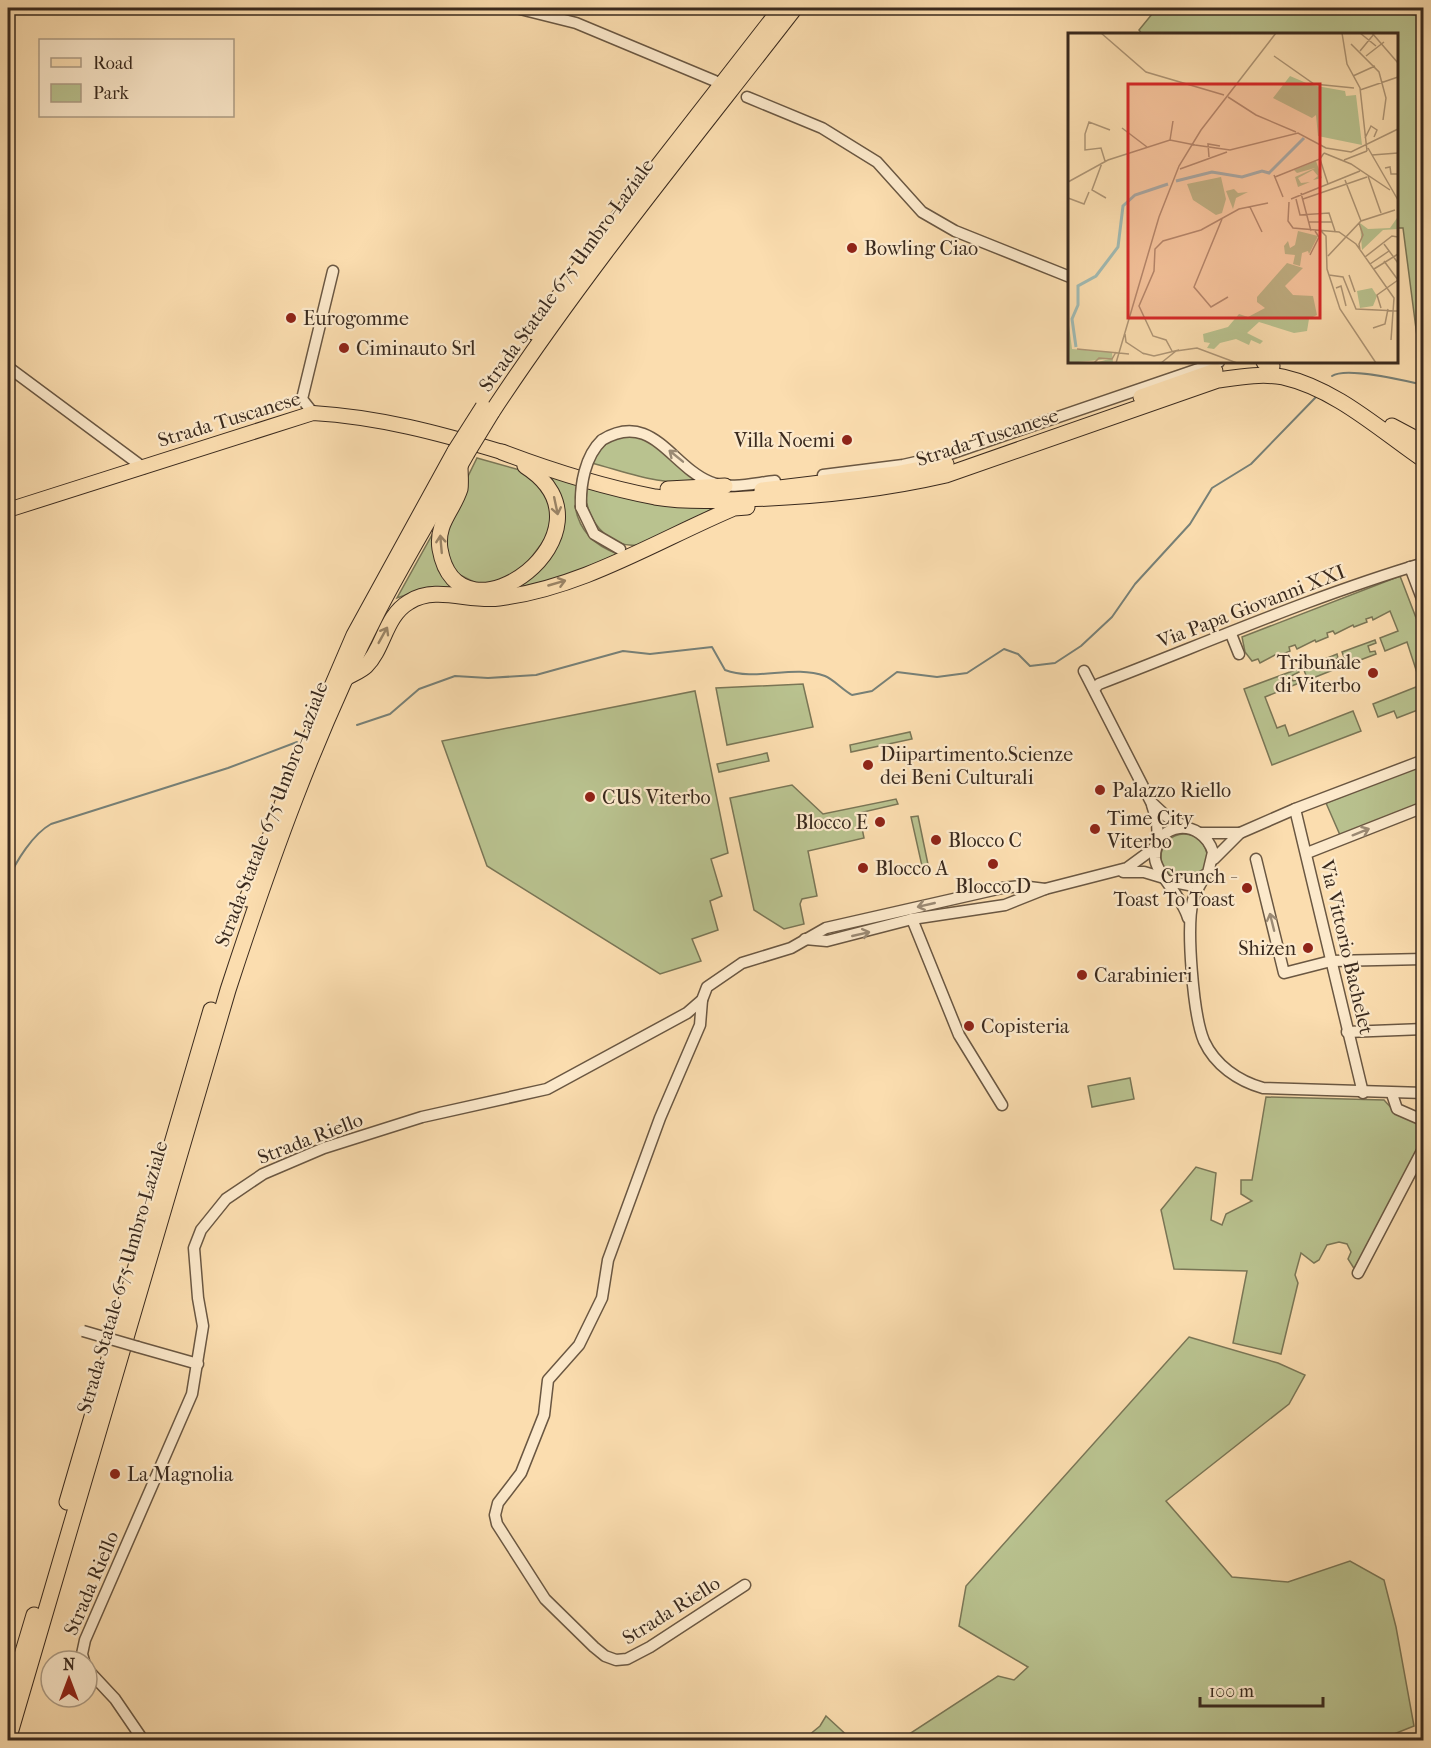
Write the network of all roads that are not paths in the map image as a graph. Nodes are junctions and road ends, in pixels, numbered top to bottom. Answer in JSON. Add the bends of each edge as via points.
{"nodes":[{"id":1,"x":516,"y":8,"type":"edge"},
{"id":2,"x":781,"y":8,"type":"edge"},
{"id":3,"x":795,"y":8,"type":"edge"},
{"id":4,"x":715,"y":81,"type":"dead end"},
{"id":5,"x":747,"y":98,"type":"dead end"},
{"id":6,"x":333,"y":271,"type":"dead end"},
{"id":7,"x":1068,"y":276,"type":"edge"},
{"id":8,"x":1211,"y":363,"type":"edge"},
{"id":9,"x":1268,"y":364,"type":"edge"},
{"id":10,"x":8,"y":367,"type":"edge"},
{"id":11,"x":488,"y":409,"type":"junction"},
{"id":12,"x":313,"y":413,"type":"junction"},
{"id":13,"x":1392,"y":426,"type":"junction"},
{"id":14,"x":1424,"y":443,"type":"edge"},
{"id":15,"x":1424,"y":448,"type":"edge"},
{"id":16,"x":502,"y":452,"type":"junction"},
{"id":17,"x":461,"y":456,"type":"junction"},
{"id":18,"x":1424,"y":460,"type":"edge"},
{"id":19,"x":144,"y":468,"type":"junction"},
{"id":20,"x":725,"y":486,"type":"junction"},
{"id":21,"x":668,"y":489,"type":"junction"},
{"id":22,"x":781,"y":498,"type":"junction"},
{"id":23,"x":8,"y":510,"type":"edge"},
{"id":24,"x":620,"y":549,"type":"joint"},
{"id":25,"x":640,"y":551,"type":"junction"},
{"id":26,"x":1424,"y":563,"type":"edge"},
{"id":27,"x":1410,"y":567,"type":"junction"},
{"id":28,"x":1424,"y":604,"type":"edge"},
{"id":29,"x":1231,"y":634,"type":"junction"},
{"id":30,"x":1239,"y":654,"type":"dead end"},
{"id":31,"x":1084,"y":671,"type":"dead end"},
{"id":32,"x":346,"y":678,"type":"junction"},
{"id":33,"x":1095,"y":688,"type":"junction"},
{"id":34,"x":1424,"y":760,"type":"edge"},
{"id":35,"x":1151,"y":802,"type":"junction"},
{"id":36,"x":1424,"y":807,"type":"edge"},
{"id":37,"x":1295,"y":809,"type":"junction"},
{"id":38,"x":1187,"y":827,"type":"junction"},
{"id":39,"x":1201,"y":833,"type":"junction"},
{"id":40,"x":1240,"y":833,"type":"junction"},
{"id":41,"x":1157,"y":845,"type":"junction"},
{"id":42,"x":1307,"y":853,"type":"junction"},
{"id":43,"x":1214,"y":859,"type":"junction"},
{"id":44,"x":1256,"y":859,"type":"dead end"},
{"id":45,"x":1111,"y":873,"type":"junction"},
{"id":46,"x":1166,"y":879,"type":"junction"},
{"id":47,"x":1203,"y":879,"type":"junction"},
{"id":48,"x":1045,"y":889,"type":"junction"},
{"id":49,"x":912,"y":919,"type":"junction"},
{"id":50,"x":1190,"y":924,"type":"junction"},
{"id":51,"x":803,"y":939,"type":"junction"},
{"id":52,"x":1424,"y":959,"type":"edge"},
{"id":53,"x":1331,"y":962,"type":"junction"},
{"id":54,"x":702,"y":999,"type":"junction"},
{"id":55,"x":1424,"y":1029,"type":"edge"},
{"id":56,"x":1347,"y":1032,"type":"junction"},
{"id":57,"x":1364,"y":1093,"type":"junction"},
{"id":58,"x":1392,"y":1094,"type":"junction"},
{"id":59,"x":1424,"y":1094,"type":"edge"},
{"id":60,"x":1002,"y":1105,"type":"dead end"},
{"id":61,"x":1424,"y":1124,"type":"edge"},
{"id":62,"x":1424,"y":1147,"type":"edge"},
{"id":63,"x":1358,"y":1273,"type":"dead end"},
{"id":64,"x":83,"y":1331,"type":"dead end"},
{"id":65,"x":198,"y":1364,"type":"junction"},
{"id":66,"x":745,"y":1585,"type":"dead end"},
{"id":67,"x":83,"y":1649,"type":"edge"},
{"id":68,"x":99,"y":1681,"type":"edge"},
{"id":69,"x":8,"y":1702,"type":"edge"},
{"id":70,"x":8,"y":1740,"type":"edge"},
{"id":71,"x":143,"y":1740,"type":"edge"}],
"edges":[{"from":1,"to":4,"type":"street","via":[[576,23]]},
{"from":2,"to":11,"type":"highway","name":"Strada Statale 675 Umbro-Laziale","via":[[594,248]]},
{"from":3,"to":11,"type":"highway","name":"Strada Statale 675 Umbro-Laziale","via":[[602,255]]},
{"from":5,"to":7,"type":"street","via":[[822,128],[877,162],[922,212],[955,231]]},
{"from":6,"to":12,"type":"street","via":[[302,399]]},
{"from":8,"to":20,"type":"street","name":"Strada Tuscanese","via":[[1070,415],[932,459]]},
{"from":9,"to":13,"type":"highway","name":"Strada Tuscanese","via":[[1332,385]]},
{"from":9,"to":21,"type":"highway","name":"Strada Tuscanese","via":[[1190,378],[1071,424],[937,467],[759,490]]},
{"from":10,"to":19,"type":"street"},
{"from":11,"to":17,"type":"highway","name":"Strada Statale 675 Umbro-Laziale","bridge":true},
{"from":12,"to":16,"type":"main road","name":"Strada Tuscanese","via":[[359,416],[423,429]]},
{"from":12,"to":19,"type":"main road","name":"Strada Tuscanese"},
{"from":13,"to":14,"type":"highway"},
{"from":13,"to":15,"type":"highway"},
{"from":16,"to":17,"type":"highway","one_way":true,"via":[[546,482],[555,498],[558,519],[553,538],[537,560],[516,582],[500,589],[476,590],[466,586],[452,576],[443,561],[440,535],[443,520],[460,489]]},
{"from":16,"to":21,"type":"highway","name":"Strada Tuscanese","via":[[545,458]]},
{"from":16,"to":22,"type":"highway","name":"Strada Tuscanese","via":[[549,470],[656,497],[716,501]]},
{"from":17,"to":32,"type":"highway","name":"Strada Statale 675 Umbro-Laziale"},
{"from":17,"to":69,"type":"highway","name":"Strada Statale 675 Umbro-Laziale","via":[[354,635],[295,769],[242,910]]},
{"from":18,"to":22,"type":"highway","name":"Strada Tuscanese","via":[[1328,393],[1281,377],[1250,375],[1218,380],[946,475],[906,484]]},
{"from":19,"to":23,"type":"main road","name":"Strada Tuscanese"},
{"from":20,"to":21,"type":"highway"},
{"from":20,"to":24,"type":"street","one_way":true,"bridge":true,"via":[[703,478],[643,433],[620,432],[602,440],[588,461],[581,507],[594,534]]},
{"from":22,"to":25,"type":"highway","via":[[734,508]]},
{"from":24,"to":25,"type":"highway"},
{"from":32,"to":25,"type":"highway","one_way":true,"via":[[366,666],[396,613],[407,602],[423,595],[499,598],[568,580]]},
{"from":26,"to":27,"type":"street","name":"Via Papa Giovanni XXI"},
{"from":27,"to":28,"type":"street"},
{"from":27,"to":29,"type":"street","name":"Via Papa Giovanni XXI"},
{"from":29,"to":30,"type":"street"},
{"from":29,"to":33,"type":"street","name":"Via Papa Giovanni XXI"},
{"from":31,"to":33,"type":"street"},
{"from":32,"to":70,"type":"highway","name":"Strada Statale 675 Umbro-Laziale","via":[[293,805],[228,990]]},
{"from":33,"to":35,"type":"street"},
{"from":34,"to":37,"type":"street"},
{"from":35,"to":38,"type":"street"},
{"from":35,"to":41,"type":"street","via":[[1157,820]]},
{"from":42,"to":36,"type":"street","one_way":true},
{"from":37,"to":40,"type":"street"},
{"from":37,"to":42,"type":"street","name":"Via Vittorio Bachelet"},
{"from":38,"to":39,"type":"street"},
{"from":38,"to":41,"type":"street","via":[[1167,832]]},
{"from":39,"to":40,"type":"street"},
{"from":39,"to":43,"type":"street","via":[[1211,844]]},
{"from":40,"to":43,"type":"street"},
{"from":41,"to":45,"type":"street","via":[[1140,860]]},
{"from":41,"to":46,"type":"street","via":[[1155,861]]},
{"from":42,"to":53,"type":"street","name":"Via Vittorio Bachelet"},
{"from":43,"to":47,"type":"street"},
{"from":53,"to":44,"type":"street","one_way":true,"via":[[1284,973]]},
{"from":45,"to":46,"type":"street","via":[[1136,872]]},
{"from":45,"to":48,"type":"street"},
{"from":46,"to":47,"type":"street","via":[[1190,885]]},
{"from":46,"to":50,"type":"street","via":[[1182,900]]},
{"from":47,"to":50,"type":"street","via":[[1194,898]]},
{"from":48,"to":49,"type":"street","via":[[1005,905]]},
{"from":48,"to":51,"type":"street","one_way":true,"via":[[1002,888],[826,928]]},
{"from":51,"to":49,"type":"street","one_way":true,"via":[[826,941]]},
{"from":49,"to":60,"type":"street","via":[[959,1035]]},
{"from":50,"to":57,"type":"street","via":[[1198,1022],[1205,1042],[1225,1068],[1248,1084],[1263,1088]]},
{"from":51,"to":54,"type":"street","via":[[791,948],[742,963],[707,987]]},
{"from":52,"to":53,"type":"street"},
{"from":53,"to":56,"type":"street","name":"Via Vittorio Bachelet"},
{"from":54,"to":65,"type":"street","name":"Strada Riello","via":[[677,1019],[547,1089],[422,1117],[324,1148],[263,1173],[226,1199],[201,1230],[194,1248],[203,1326]]},
{"from":54,"to":66,"type":"street","name":"Strada Riello","via":[[700,1025],[660,1118],[608,1260],[602,1298],[592,1323],[579,1345],[548,1380],[544,1415],[521,1473],[506,1490],[495,1515],[545,1599],[594,1647],[616,1660],[650,1647]]},
{"from":55,"to":56,"type":"street"},
{"from":56,"to":57,"type":"street","name":"Via Vittorio Bachelet"},
{"from":57,"to":58,"type":"street"},
{"from":58,"to":59,"type":"street"},
{"from":58,"to":61,"type":"street","via":[[1397,1109]]},
{"from":62,"to":63,"type":"street"},
{"from":64,"to":65,"type":"street","bridge":true},
{"from":65,"to":67,"type":"street","name":"Strada Riello","via":[[192,1394]]},
{"from":68,"to":71,"type":"street"}]}
